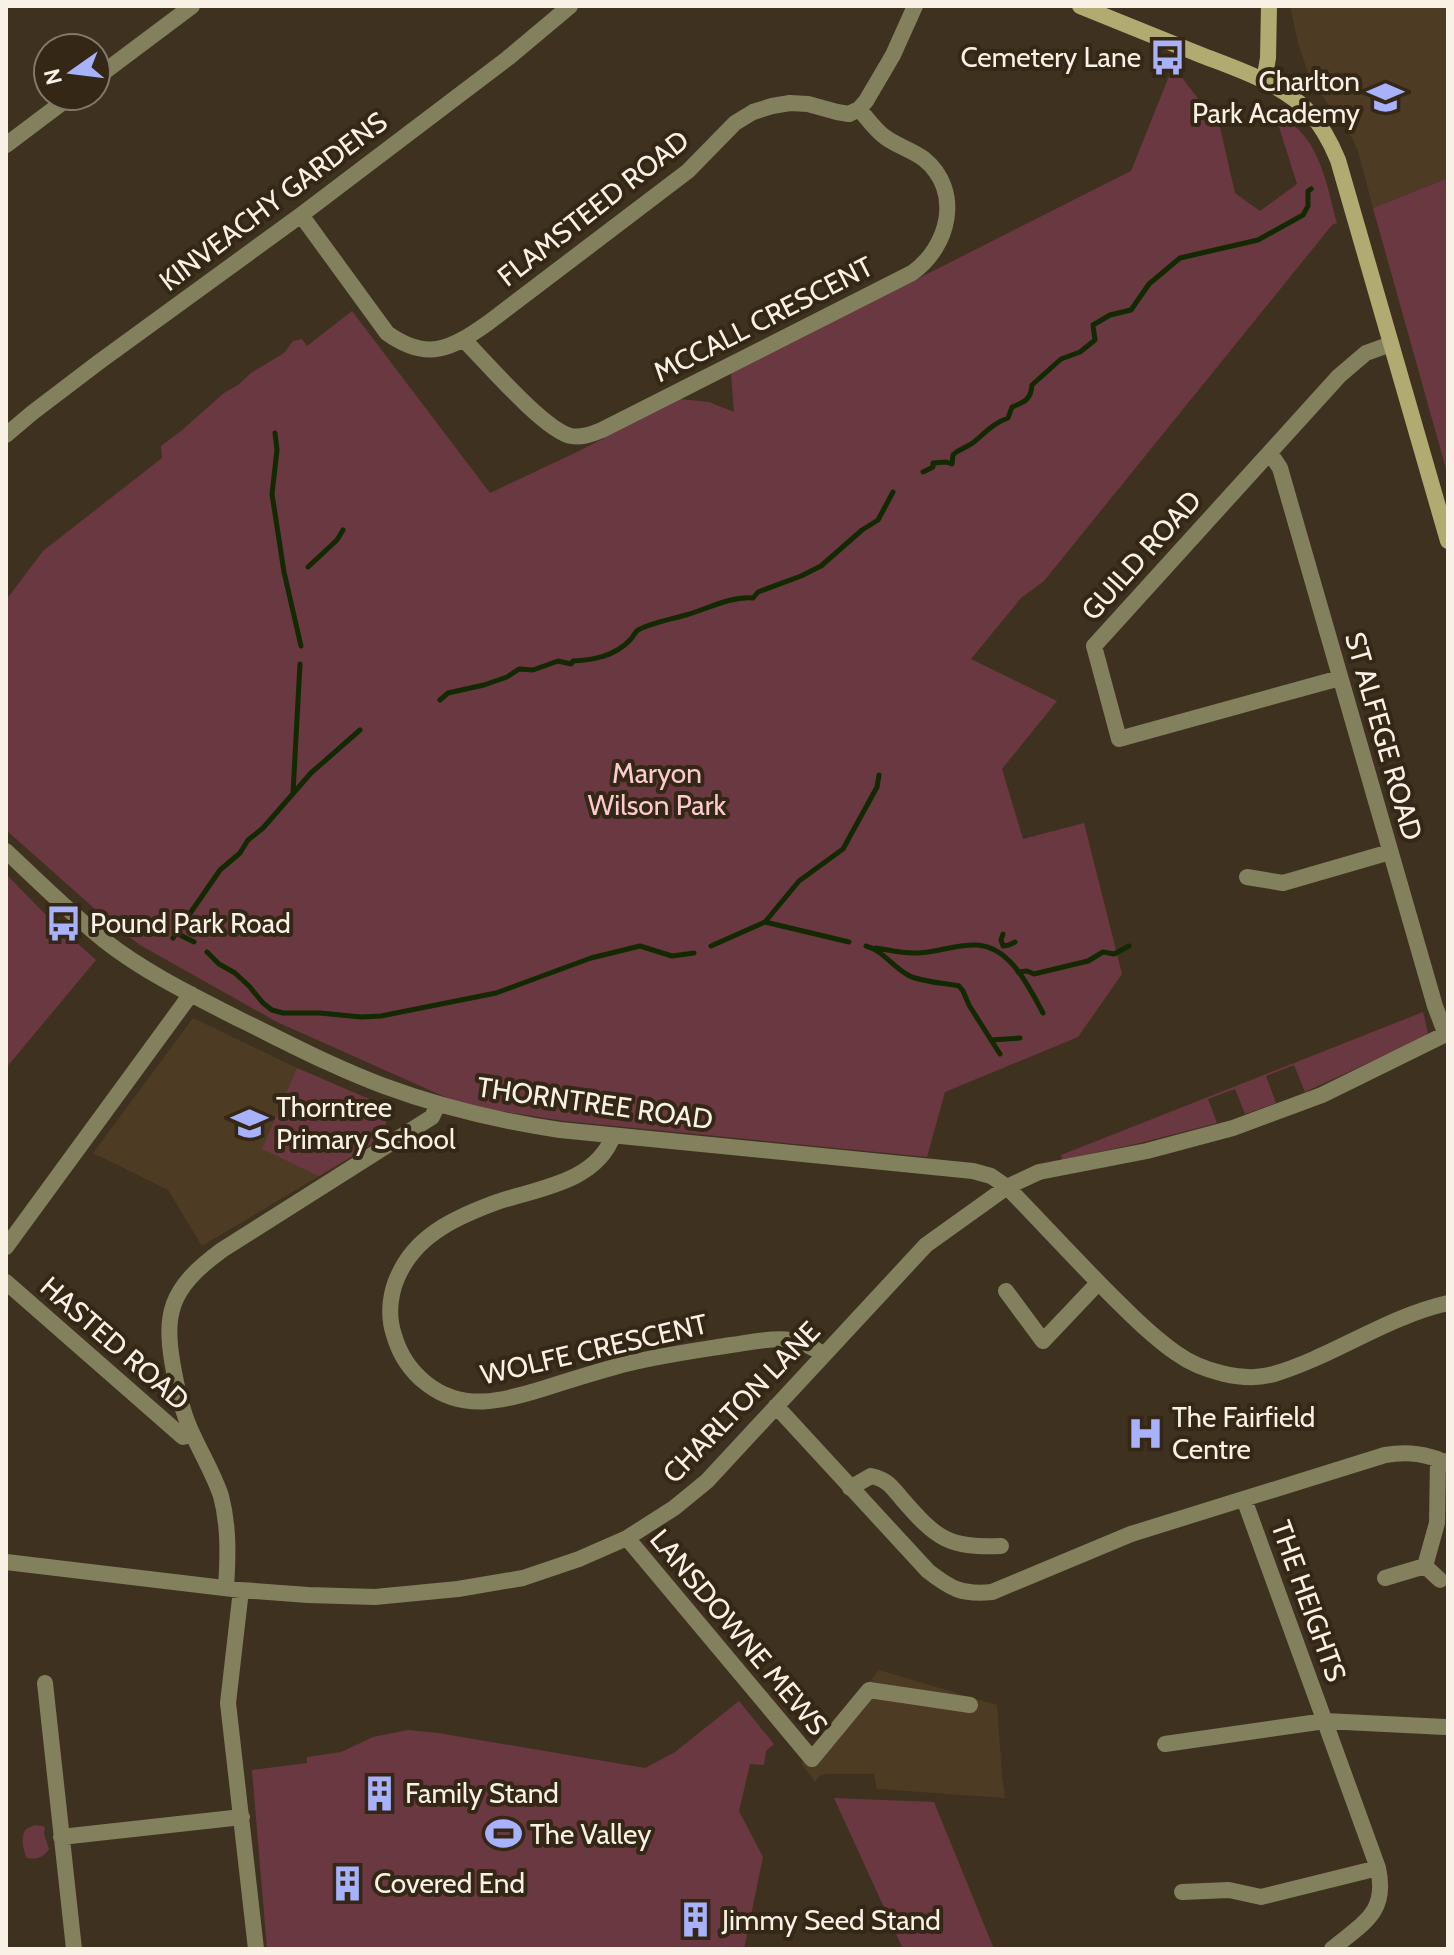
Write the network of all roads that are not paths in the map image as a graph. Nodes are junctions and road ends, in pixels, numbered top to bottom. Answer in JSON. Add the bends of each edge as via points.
{"nodes":[{"id":1,"x":192,"y":6,"type":"edge"},
{"id":2,"x":570,"y":6,"type":"edge"},
{"id":3,"x":915,"y":6,"type":"edge"},
{"id":4,"x":1080,"y":6,"type":"edge"},
{"id":5,"x":1269,"y":6,"type":"edge"},
{"id":6,"x":112,"y":66,"type":"edge"},
{"id":7,"x":1264,"y":81,"type":"junction"},
{"id":8,"x":859,"y":109,"type":"junction"},
{"id":9,"x":50,"y":112,"type":"edge"},
{"id":10,"x":6,"y":145,"type":"edge"},
{"id":11,"x":301,"y":215,"type":"junction"},
{"id":12,"x":464,"y":340,"type":"junction"},
{"id":13,"x":1391,"y":344,"type":"junction"},
{"id":14,"x":6,"y":435,"type":"edge"},
{"id":15,"x":1270,"y":453,"type":"junction"},
{"id":16,"x":1448,"y":541,"type":"edge"},
{"id":17,"x":1340,"y":678,"type":"junction"},
{"id":18,"x":6,"y":851,"type":"edge"},
{"id":19,"x":1390,"y":852,"type":"junction"},
{"id":20,"x":1247,"y":877,"type":"dead end"},
{"id":21,"x":191,"y":994,"type":"junction"},
{"id":22,"x":1447,"y":1034,"type":"edge"},
{"id":23,"x":438,"y":1104,"type":"junction"},
{"id":24,"x":613,"y":1136,"type":"junction"},
{"id":25,"x":1007,"y":1187,"type":"junction"},
{"id":26,"x":6,"y":1247,"type":"edge"},
{"id":27,"x":6,"y":1282,"type":"edge"},
{"id":28,"x":1098,"y":1283,"type":"junction"},
{"id":29,"x":1006,"y":1291,"type":"dead end"},
{"id":30,"x":1448,"y":1303,"type":"edge"},
{"id":31,"x":824,"y":1355,"type":"junction"},
{"id":32,"x":776,"y":1406,"type":"junction"},
{"id":33,"x":192,"y":1434,"type":"junction"},
{"id":34,"x":1443,"y":1461,"type":"edge"},
{"id":35,"x":850,"y":1488,"type":"junction"},
{"id":36,"x":1244,"y":1499,"type":"junction"},
{"id":37,"x":627,"y":1538,"type":"junction"},
{"id":38,"x":1001,"y":1546,"type":"dead end"},
{"id":39,"x":6,"y":1562,"type":"edge"},
{"id":40,"x":1425,"y":1566,"type":"junction"},
{"id":41,"x":1385,"y":1578,"type":"dead end"},
{"id":42,"x":1440,"y":1580,"type":"dead end"},
{"id":43,"x":234,"y":1589,"type":"junction"},
{"id":44,"x":45,"y":1683,"type":"dead end"},
{"id":45,"x":970,"y":1705,"type":"dead end"},
{"id":46,"x":1325,"y":1721,"type":"junction"},
{"id":47,"x":1445,"y":1727,"type":"dead end"},
{"id":48,"x":1165,"y":1744,"type":"dead end"},
{"id":49,"x":242,"y":1817,"type":"junction"},
{"id":50,"x":61,"y":1837,"type":"junction"},
{"id":51,"x":1378,"y":1868,"type":"junction"},
{"id":52,"x":1182,"y":1892,"type":"dead end"},
{"id":53,"x":74,"y":1949,"type":"edge"},
{"id":54,"x":256,"y":1949,"type":"edge"},
{"id":55,"x":1332,"y":1949,"type":"edge"}],
"edges":[{"from":1,"to":6,"type":"street"},
{"from":2,"to":11,"type":"street","name":"KINVEACHY GARDENS"},
{"from":3,"to":8,"type":"street","via":[[893,55]]},
{"from":4,"to":7,"type":"main road"},
{"from":5,"to":7,"type":"main road"},
{"from":7,"to":13,"type":"main road","via":[[1309,112],[1331,142]]},
{"from":8,"to":12,"type":"street","name":"FLAMSTEED ROAD","via":[[849,114],[790,103],[753,112],[688,171]]},
{"from":8,"to":12,"type":"street","name":"MCCALL CRESCENT","via":[[883,136],[924,159],[944,191],[941,240],[912,273],[584,436],[548,424]]},
{"from":9,"to":10,"type":"street"},
{"from":11,"to":12,"type":"street","name":"FLAMSTEED ROAD","via":[[387,333],[421,349],[442,349]]},
{"from":11,"to":14,"type":"street","name":"KINVEACHY GARDENS"},
{"from":13,"to":15,"type":"street","name":"GUILD ROAD","via":[[1355,361]]},
{"from":13,"to":16,"type":"main road"},
{"from":15,"to":17,"type":"street","name":"ST ALFEGE ROAD","via":[[1280,468]]},
{"from":15,"to":17,"type":"street","name":"GUILD ROAD","via":[[1094,646],[1119,739]]},
{"from":17,"to":19,"type":"street","name":"ST ALFEGE ROAD"},
{"from":18,"to":21,"type":"street","name":"THORNTREE ROAD","via":[[104,940]]},
{"from":19,"to":20,"type":"street","via":[[1283,883]]},
{"from":19,"to":22,"type":"street","name":"ST ALFEGE ROAD"},
{"from":21,"to":23,"type":"street","name":"THORNTREE ROAD","via":[[330,1063]]},
{"from":21,"to":26,"type":"street"},
{"from":22,"to":25,"type":"street","name":"CHARLTON LANE","via":[[1322,1095],[1233,1128],[1039,1172]]},
{"from":23,"to":24,"type":"street","name":"THORNTREE ROAD","via":[[514,1123]]},
{"from":23,"to":33,"type":"street","via":[[432,1117],[222,1250],[188,1280],[171,1311],[168,1329]]},
{"from":24,"to":25,"type":"street","name":"THORNTREE ROAD","via":[[973,1171]]},
{"from":24,"to":31,"type":"street","name":"WOLFE CRESCENT","via":[[608,1150],[574,1178],[464,1216],[417,1247],[397,1277],[390,1310],[397,1348],[417,1377],[449,1397],[482,1403],[618,1366],[738,1344],[783,1338],[803,1341]]},
{"from":25,"to":28,"type":"street"},
{"from":25,"to":31,"type":"street","name":"CHARLTON LANE","via":[[926,1245]]},
{"from":27,"to":33,"type":"street","name":"HASTED ROAD","via":[[183,1437]]},
{"from":28,"to":29,"type":"street","via":[[1043,1341]]},
{"from":28,"to":30,"type":"street","via":[[1178,1355],[1246,1378],[1297,1366],[1406,1316]]},
{"from":31,"to":32,"type":"street","name":"CHARLTON LANE"},
{"from":32,"to":35,"type":"street"},
{"from":32,"to":37,"type":"street","name":"CHARLTON LANE","via":[[707,1481]]},
{"from":33,"to":43,"type":"street","via":[[220,1496]]},
{"from":34,"to":36,"type":"street","via":[[1419,1453],[1385,1455]]},
{"from":34,"to":40,"type":"street","via":[[1437,1523]]},
{"from":35,"to":36,"type":"street","via":[[928,1571],[945,1584],[975,1594],[992,1592],[1131,1534]]},
{"from":35,"to":38,"type":"street","via":[[871,1476],[884,1479],[944,1539]]},
{"from":36,"to":46,"type":"street","name":"THE HEIGHTS"},
{"from":37,"to":43,"type":"street","name":"CHARLTON LANE","via":[[523,1578],[458,1589],[375,1597]]},
{"from":37,"to":45,"type":"street","name":"LANSDOWNE MEWS","via":[[812,1759],[869,1690]]},
{"from":39,"to":43,"type":"street","name":"CHARLTON LANE"},
{"from":40,"to":41,"type":"street"},
{"from":40,"to":42,"type":"street"},
{"from":43,"to":49,"type":"street","via":[[228,1703]]},
{"from":44,"to":50,"type":"street"},
{"from":46,"to":47,"type":"street","name":"THE HEIGHTS"},
{"from":46,"to":48,"type":"street","name":"THE HEIGHTS"},
{"from":46,"to":51,"type":"street","name":"THE HEIGHTS"},
{"from":49,"to":50,"type":"street"},
{"from":49,"to":54,"type":"street"},
{"from":50,"to":53,"type":"street"},
{"from":51,"to":52,"type":"street","via":[[1261,1897],[1229,1890]]},
{"from":51,"to":55,"type":"street","name":"THE HEIGHTS","via":[[1382,1883],[1374,1912]]}]}
